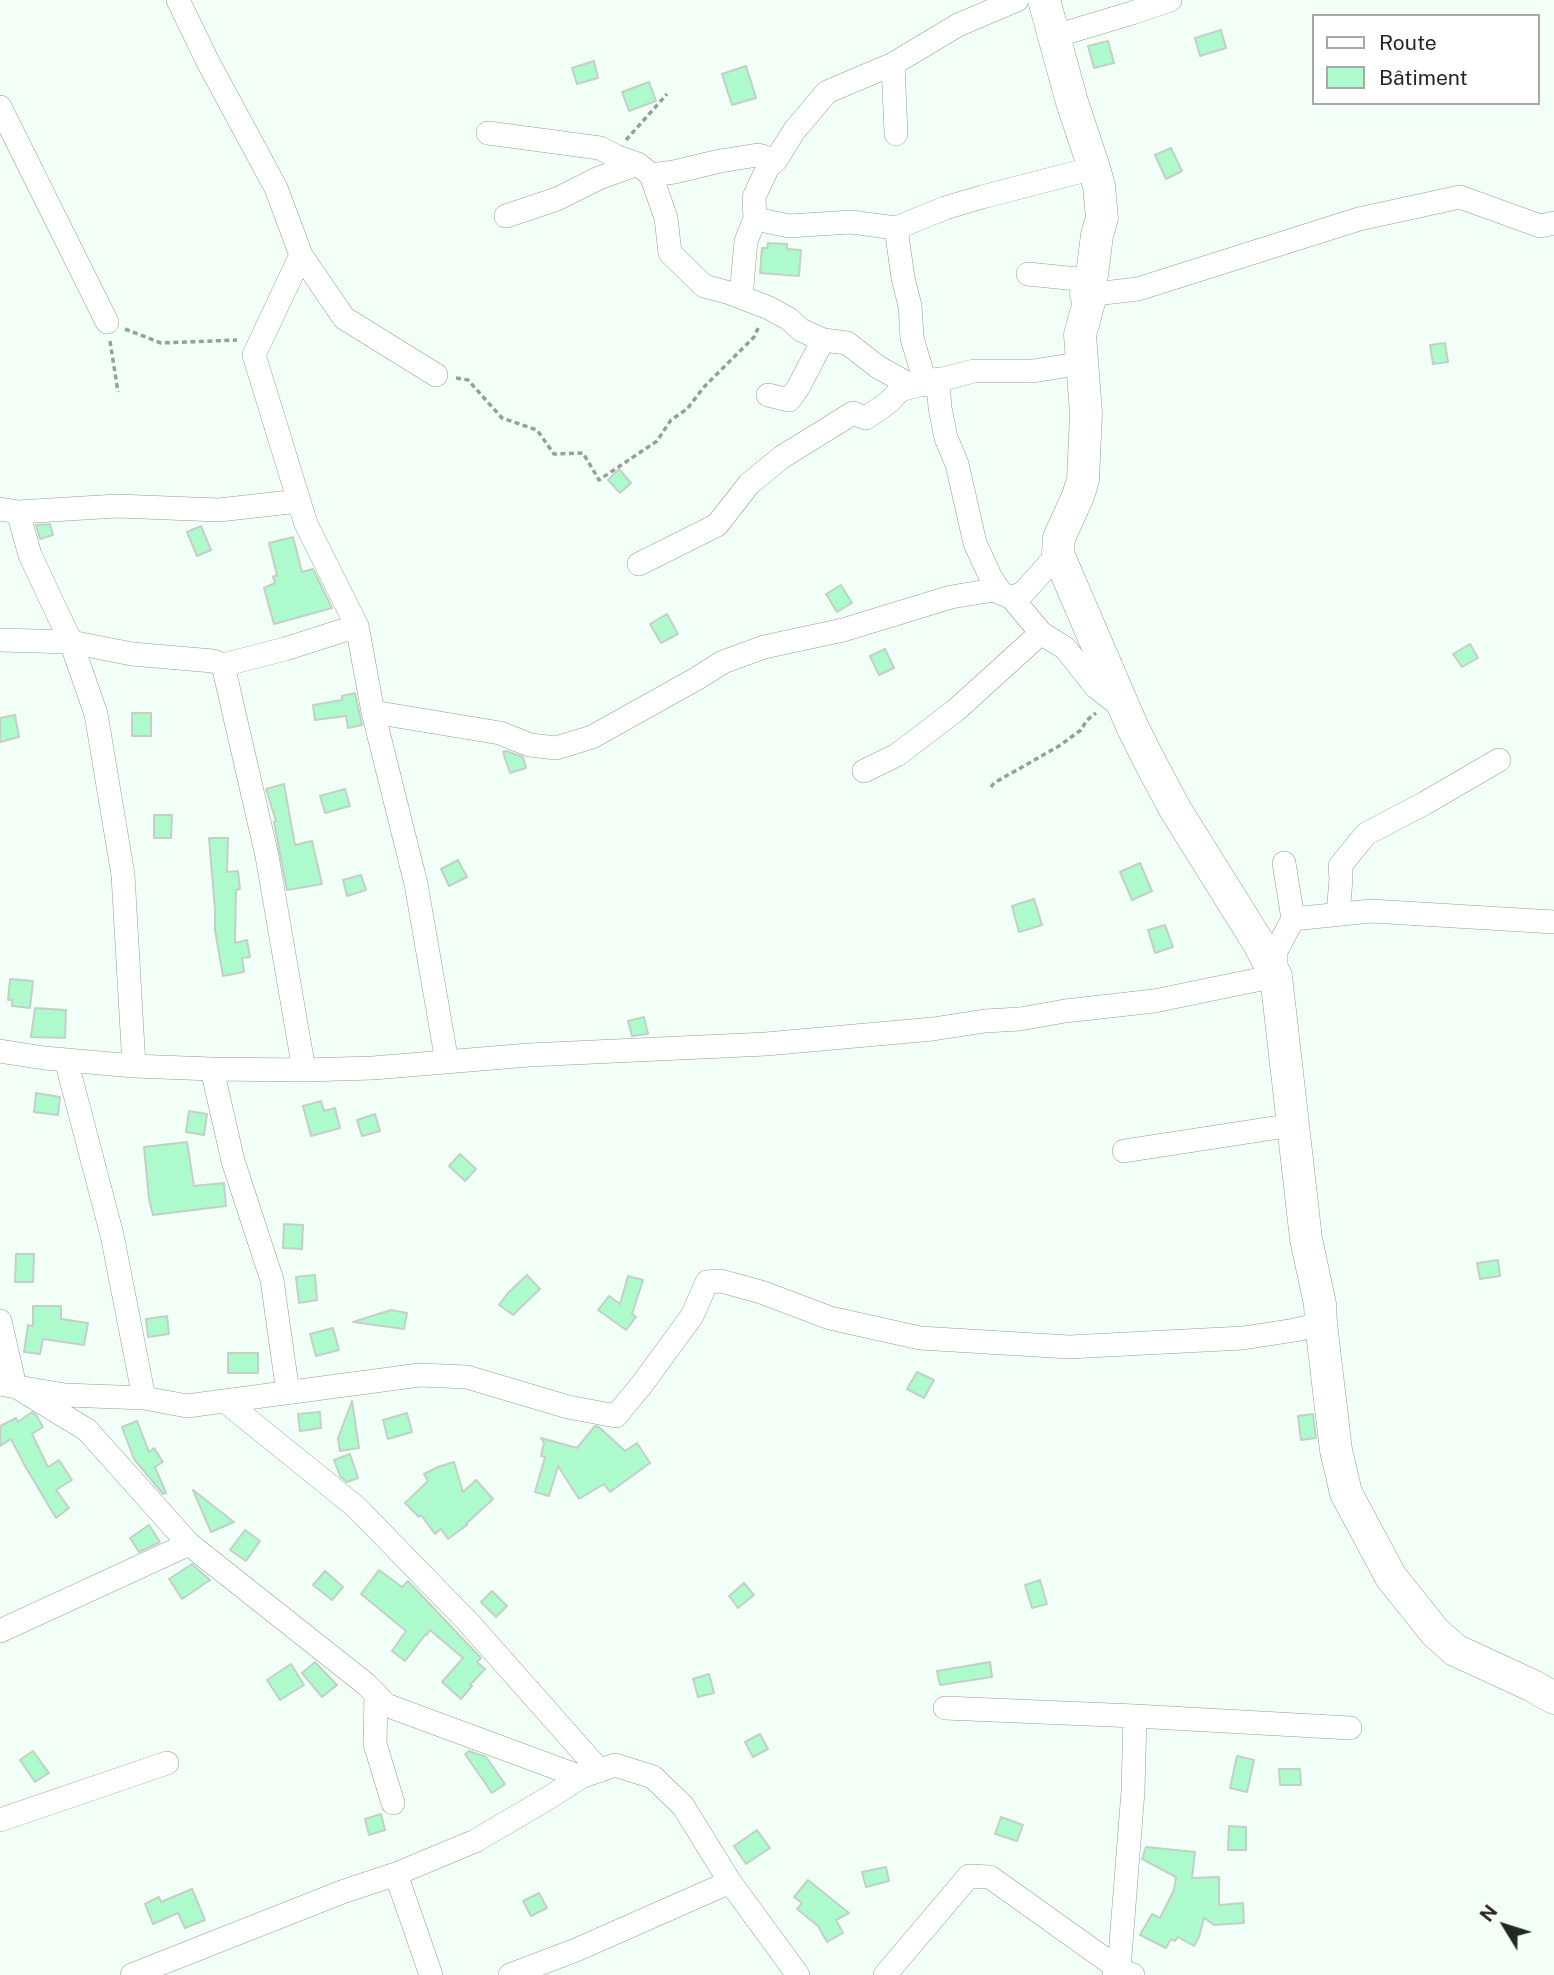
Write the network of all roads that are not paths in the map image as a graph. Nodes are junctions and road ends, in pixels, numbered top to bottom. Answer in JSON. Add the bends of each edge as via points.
{"nodes":[{"id":1,"x":178,"y":0,"type":"edge"},
{"id":2,"x":1017,"y":0,"type":"edge"},
{"id":3,"x":1044,"y":0,"type":"edge"},
{"id":4,"x":1170,"y":0,"type":"edge"},
{"id":5,"x":1055,"y":36,"type":"junction"},
{"id":6,"x":892,"y":64,"type":"junction"},
{"id":7,"x":0,"y":107,"type":"edge"},
{"id":8,"x":488,"y":133,"type":"dead end"},
{"id":9,"x":896,"y":134,"type":"dead end"},
{"id":10,"x":776,"y":160,"type":"junction"},
{"id":11,"x":1094,"y":168,"type":"junction"},
{"id":12,"x":645,"y":169,"type":"junction"},
{"id":13,"x":506,"y":216,"type":"dead end"},
{"id":14,"x":755,"y":219,"type":"junction"},
{"id":15,"x":1554,"y":223,"type":"edge"},
{"id":16,"x":896,"y":228,"type":"junction"},
{"id":17,"x":301,"y":255,"type":"junction"},
{"id":18,"x":1028,"y":274,"type":"dead end"},
{"id":19,"x":1086,"y":288,"type":"junction"},
{"id":20,"x":741,"y":297,"type":"junction"},
{"id":21,"x":107,"y":322,"type":"road end"},
{"id":22,"x":823,"y":340,"type":"junction"},
{"id":23,"x":1083,"y":363,"type":"junction"},
{"id":24,"x":436,"y":375,"type":"road end"},
{"id":25,"x":925,"y":383,"type":"junction"},
{"id":26,"x":768,"y":395,"type":"dead end"},
{"id":27,"x":299,"y":501,"type":"junction"},
{"id":28,"x":9,"y":510,"type":"edge"},
{"id":29,"x":1058,"y":554,"type":"junction"},
{"id":30,"x":639,"y":564,"type":"dead end"},
{"id":31,"x":1007,"y":595,"type":"junction"},
{"id":32,"x":357,"y":626,"type":"junction"},
{"id":33,"x":1041,"y":633,"type":"junction"},
{"id":34,"x":0,"y":640,"type":"edge"},
{"id":35,"x":71,"y":642,"type":"junction"},
{"id":36,"x":223,"y":665,"type":"junction"},
{"id":37,"x":1127,"y":711,"type":"junction"},
{"id":38,"x":373,"y":712,"type":"junction"},
{"id":39,"x":1499,"y":760,"type":"dead end"},
{"id":40,"x":864,"y":771,"type":"dead end"},
{"id":41,"x":1284,"y":863,"type":"dead end"},
{"id":42,"x":1338,"y":914,"type":"junction"},
{"id":43,"x":1293,"y":919,"type":"junction"},
{"id":44,"x":1554,"y":922,"type":"edge"},
{"id":45,"x":1276,"y":976,"type":"junction"},
{"id":46,"x":0,"y":1051,"type":"edge"},
{"id":47,"x":66,"y":1060,"type":"junction"},
{"id":48,"x":447,"y":1062,"type":"junction"},
{"id":49,"x":134,"y":1066,"type":"junction"},
{"id":50,"x":212,"y":1069,"type":"junction"},
{"id":51,"x":304,"y":1070,"type":"junction"},
{"id":52,"x":1293,"y":1125,"type":"junction"},
{"id":53,"x":1124,"y":1151,"type":"dead end"},
{"id":54,"x":0,"y":1321,"type":"edge"},
{"id":55,"x":1321,"y":1324,"type":"junction"},
{"id":56,"x":8,"y":1385,"type":"edge"},
{"id":57,"x":288,"y":1393,"type":"junction"},
{"id":58,"x":144,"y":1398,"type":"junction"},
{"id":59,"x":225,"y":1401,"type":"junction"},
{"id":60,"x":189,"y":1544,"type":"junction"},
{"id":61,"x":0,"y":1631,"type":"edge"},
{"id":62,"x":376,"y":1694,"type":"junction"},
{"id":63,"x":1554,"y":1698,"type":"edge"},
{"id":64,"x":945,"y":1708,"type":"dead end"},
{"id":65,"x":1135,"y":1716,"type":"junction"},
{"id":66,"x":1350,"y":1728,"type":"dead end"},
{"id":67,"x":167,"y":1763,"type":"dead end"},
{"id":68,"x":590,"y":1774,"type":"junction"},
{"id":69,"x":393,"y":1802,"type":"dead end"},
{"id":70,"x":0,"y":1820,"type":"edge"},
{"id":71,"x":396,"y":1874,"type":"junction"},
{"id":72,"x":730,"y":1882,"type":"junction"},
{"id":73,"x":1122,"y":1973,"type":"edge"},
{"id":74,"x":132,"y":1975,"type":"edge"},
{"id":75,"x":431,"y":1975,"type":"edge"},
{"id":76,"x":510,"y":1975,"type":"edge"},
{"id":77,"x":798,"y":1975,"type":"edge"},
{"id":78,"x":885,"y":1975,"type":"edge"}],
"edges":[{"from":1,"to":17,"type":"street","via":[[276,188]]},
{"from":2,"to":6,"type":"street","via":[[958,25]]},
{"from":3,"to":5,"type":"street"},
{"from":4,"to":5,"type":"street"},
{"from":5,"to":11,"type":"street"},
{"from":6,"to":9,"type":"street"},
{"from":6,"to":10,"type":"street","via":[[827,92]]},
{"from":7,"to":21,"type":"street"},
{"from":8,"to":12,"type":"street","via":[[600,148]]},
{"from":10,"to":12,"type":"street","via":[[758,155],[674,172]]},
{"from":10,"to":14,"type":"street","via":[[754,197]]},
{"from":11,"to":16,"type":"street","via":[[945,208]]},
{"from":11,"to":19,"type":"street","via":[[1102,218]]},
{"from":12,"to":13,"type":"street","via":[[599,178],[557,199]]},
{"from":12,"to":20,"type":"street","via":[[666,218],[670,253],[704,286]]},
{"from":14,"to":16,"type":"street","via":[[789,226],[851,222]]},
{"from":14,"to":20,"type":"street","via":[[746,241]]},
{"from":15,"to":19,"type":"street","via":[[1540,226],[1460,197],[1359,219],[1138,289]]},
{"from":16,"to":25,"type":"street","via":[[912,338]]},
{"from":17,"to":24,"type":"street","via":[[344,318]]},
{"from":17,"to":27,"type":"street","via":[[254,355]]},
{"from":18,"to":19,"type":"street"},
{"from":19,"to":23,"type":"street","via":[[1089,302],[1080,335]]},
{"from":20,"to":22,"type":"street"},
{"from":22,"to":25,"type":"street","via":[[847,343],[878,367]]},
{"from":22,"to":26,"type":"street","via":[[789,400]]},
{"from":23,"to":25,"type":"street","via":[[1033,371],[974,370]]},
{"from":23,"to":29,"type":"street","via":[[1083,480],[1059,538]]},
{"from":25,"to":30,"type":"street","via":[[900,390],[866,418],[853,413],[782,457],[749,484],[717,525]]},
{"from":25,"to":31,"type":"street","via":[[940,408],[975,543],[991,578]]},
{"from":27,"to":28,"type":"street","via":[[219,510],[117,506]]},
{"from":27,"to":32,"type":"street"},
{"from":28,"to":35,"type":"street"},
{"from":29,"to":31,"type":"street","via":[[1024,592]]},
{"from":29,"to":37,"type":"street"},
{"from":31,"to":33,"type":"street"},
{"from":31,"to":38,"type":"street","via":[[994,590],[951,597],[754,651],[723,662],[592,737],[556,748],[530,745],[500,733]]},
{"from":32,"to":36,"type":"street"},
{"from":32,"to":38,"type":"street"},
{"from":33,"to":37,"type":"street","via":[[1065,648],[1096,687]]},
{"from":33,"to":40,"type":"street","via":[[956,710],[897,755]]},
{"from":34,"to":35,"type":"street"},
{"from":35,"to":36,"type":"street"},
{"from":35,"to":49,"type":"street","via":[[96,715],[123,875]]},
{"from":36,"to":51,"type":"street","via":[[267,856]]},
{"from":37,"to":45,"type":"street","via":[[1175,808]]},
{"from":38,"to":48,"type":"street","via":[[416,884]]},
{"from":39,"to":42,"type":"street","via":[[1366,834],[1340,866]]},
{"from":41,"to":43,"type":"street"},
{"from":42,"to":43,"type":"street"},
{"from":42,"to":44,"type":"street","via":[[1371,911]]},
{"from":43,"to":45,"type":"street","via":[[1276,951]]},
{"from":45,"to":48,"type":"street","via":[[1154,1001],[899,1032]]},
{"from":45,"to":52,"type":"street"},
{"from":46,"to":47,"type":"street"},
{"from":47,"to":49,"type":"street"},
{"from":47,"to":58,"type":"street","via":[[111,1235]]},
{"from":48,"to":51,"type":"street"},
{"from":49,"to":50,"type":"street"},
{"from":50,"to":51,"type":"street"},
{"from":50,"to":57,"type":"street","via":[[233,1161],[272,1280]]},
{"from":52,"to":53,"type":"street"},
{"from":52,"to":55,"type":"street"},
{"from":54,"to":56,"type":"street"},
{"from":55,"to":57,"type":"street","via":[[1243,1338],[1069,1347],[919,1338],[830,1318],[722,1281],[707,1282],[692,1316],[616,1416],[467,1377],[420,1375]]},
{"from":55,"to":63,"type":"street","via":[[1336,1450],[1346,1493],[1391,1577],[1455,1650]]},
{"from":56,"to":58,"type":"street","via":[[65,1395]]},
{"from":56,"to":60,"type":"street","via":[[87,1430]]},
{"from":57,"to":59,"type":"street"},
{"from":58,"to":59,"type":"street","via":[[187,1406]]},
{"from":59,"to":68,"type":"street","via":[[356,1507],[468,1622]]},
{"from":60,"to":61,"type":"street"},
{"from":60,"to":62,"type":"street"},
{"from":62,"to":68,"type":"street","via":[[386,1705]]},
{"from":62,"to":69,"type":"street","via":[[375,1744]]},
{"from":64,"to":65,"type":"street"},
{"from":65,"to":66,"type":"street"},
{"from":65,"to":73,"type":"street"},
{"from":67,"to":70,"type":"street"},
{"from":68,"to":71,"type":"street","via":[[475,1840]]},
{"from":68,"to":72,"type":"street","via":[[615,1765],[653,1777],[683,1806]]},
{"from":71,"to":74,"type":"street"},
{"from":71,"to":75,"type":"street"},
{"from":72,"to":76,"type":"street"},
{"from":72,"to":77,"type":"street"},
{"from":73,"to":78,"type":"street","via":[[990,1877],[969,1876]]}]}
